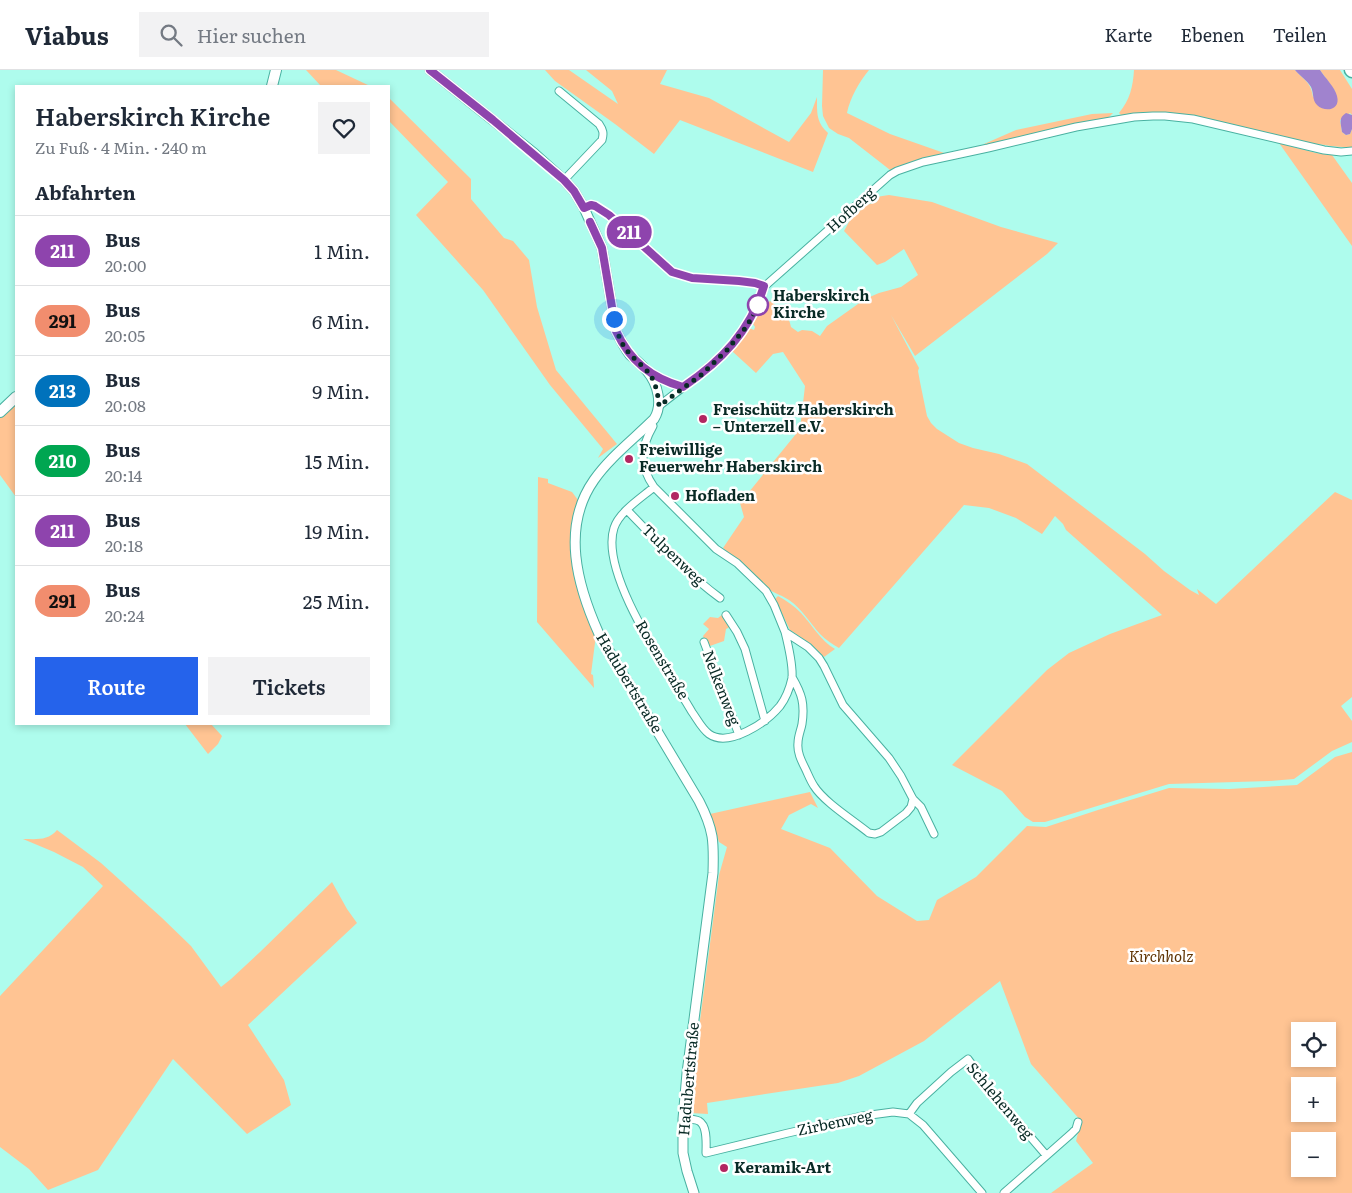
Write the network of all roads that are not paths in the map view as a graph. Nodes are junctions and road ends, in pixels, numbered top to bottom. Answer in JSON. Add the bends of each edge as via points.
{"nodes":[{"id":1,"x":276,"y":70,"type":"edge"},
{"id":2,"x":430,"y":70,"type":"edge"},
{"id":3,"x":272,"y":85,"type":"edge"},
{"id":4,"x":558,"y":91,"type":"dead end"},
{"id":5,"x":1352,"y":151,"type":"edge"},
{"id":6,"x":564,"y":180,"type":"junction"},
{"id":7,"x":584,"y":208,"type":"junction"},
{"id":8,"x":764,"y":286,"type":"junction"},
{"id":9,"x":15,"y":398,"type":"edge"},
{"id":10,"x":659,"y":406,"type":"junction"},
{"id":11,"x":0,"y":412,"type":"edge"},
{"id":12,"x":650,"y":422,"type":"junction"},
{"id":13,"x":654,"y":487,"type":"junction"},
{"id":14,"x":627,"y":510,"type":"junction"},
{"id":15,"x":720,"y":598,"type":"dead end"},
{"id":16,"x":726,"y":615,"type":"dead end"},
{"id":17,"x":785,"y":632,"type":"junction"},
{"id":18,"x":704,"y":642,"type":"dead end"},
{"id":19,"x":792,"y":677,"type":"junction"},
{"id":20,"x":765,"y":721,"type":"junction"},
{"id":21,"x":739,"y":735,"type":"junction"},
{"id":22,"x":913,"y":799,"type":"junction"},
{"id":23,"x":934,"y":834,"type":"dead end"},
{"id":24,"x":909,"y":1114,"type":"junction"},
{"id":25,"x":683,"y":1119,"type":"junction"},
{"id":26,"x":1078,"y":1122,"type":"dead end"},
{"id":27,"x":1046,"y":1155,"type":"junction"},
{"id":28,"x":694,"y":1193,"type":"edge"},
{"id":29,"x":982,"y":1193,"type":"edge"},
{"id":30,"x":1004,"y":1193,"type":"edge"}],
"edges":[{"from":1,"to":3,"type":"main road"},
{"from":2,"to":6,"type":"street"},
{"from":4,"to":6,"type":"street","via":[[599,124],[604,134]]},
{"from":5,"to":8,"type":"street","name":"Hofberg","via":[[1324,150],[1194,119],[1152,116],[1076,127],[949,156],[890,175]]},
{"from":6,"to":7,"type":"street"},
{"from":7,"to":8,"type":"street","via":[[595,206],[609,215],[672,272],[692,278]]},
{"from":7,"to":10,"type":"street","via":[[602,248],[616,331],[630,354],[649,373],[656,387]]},
{"from":8,"to":10,"type":"street","via":[[747,326],[727,350],[701,375]]},
{"from":9,"to":11,"type":"main road"},
{"from":10,"to":12,"type":"street","name":"Hadubertstraße"},
{"from":12,"to":13,"type":"street","name":"Rosenstraße","via":[[653,426],[643,460],[646,475]]},
{"from":12,"to":25,"type":"street","name":"Hadubertstraße","via":[[594,480],[576,519],[575,536],[582,592],[599,634],[699,801],[713,836],[713,873]]},
{"from":13,"to":14,"type":"street","name":"Rosenstraße"},
{"from":13,"to":17,"type":"street","name":"Rosenstraße","via":[[716,549],[762,586]]},
{"from":14,"to":15,"type":"street","name":"Tulpenweg","via":[[699,583]]},
{"from":14,"to":21,"type":"street","name":"Rosenstraße","via":[[618,519],[612,542],[618,576],[642,630],[706,731],[716,737]]},
{"from":16,"to":20,"type":"street","via":[[745,649]]},
{"from":17,"to":19,"type":"street","name":"Rosenstraße"},
{"from":17,"to":22,"type":"street","via":[[819,658],[843,705],[889,758]]},
{"from":18,"to":21,"type":"street","name":"Nelkenweg"},
{"from":19,"to":20,"type":"street","name":"Rosenstraße","via":[[784,700]]},
{"from":19,"to":22,"type":"street","name":"Rosenstraße","via":[[801,692],[803,710],[798,739],[800,758],[813,785],[822,795],[869,833],[875,834],[906,813]]},
{"from":20,"to":21,"type":"street","name":"Rosenstraße"},
{"from":22,"to":23,"type":"street","via":[[921,807]]},
{"from":24,"to":25,"type":"street","name":"Zirbenweg","via":[[893,1112],[863,1116],[706,1153],[702,1123]]},
{"from":24,"to":27,"type":"street","name":"Schlehenweg","via":[[917,1103],[968,1059]]},
{"from":24,"to":29,"type":"street","via":[[923,1125]]},
{"from":25,"to":28,"type":"street","name":"Hadubertstraße","via":[[683,1153]]},
{"from":26,"to":27,"type":"street","via":[[1076,1129]]},
{"from":27,"to":30,"type":"street"}]}
